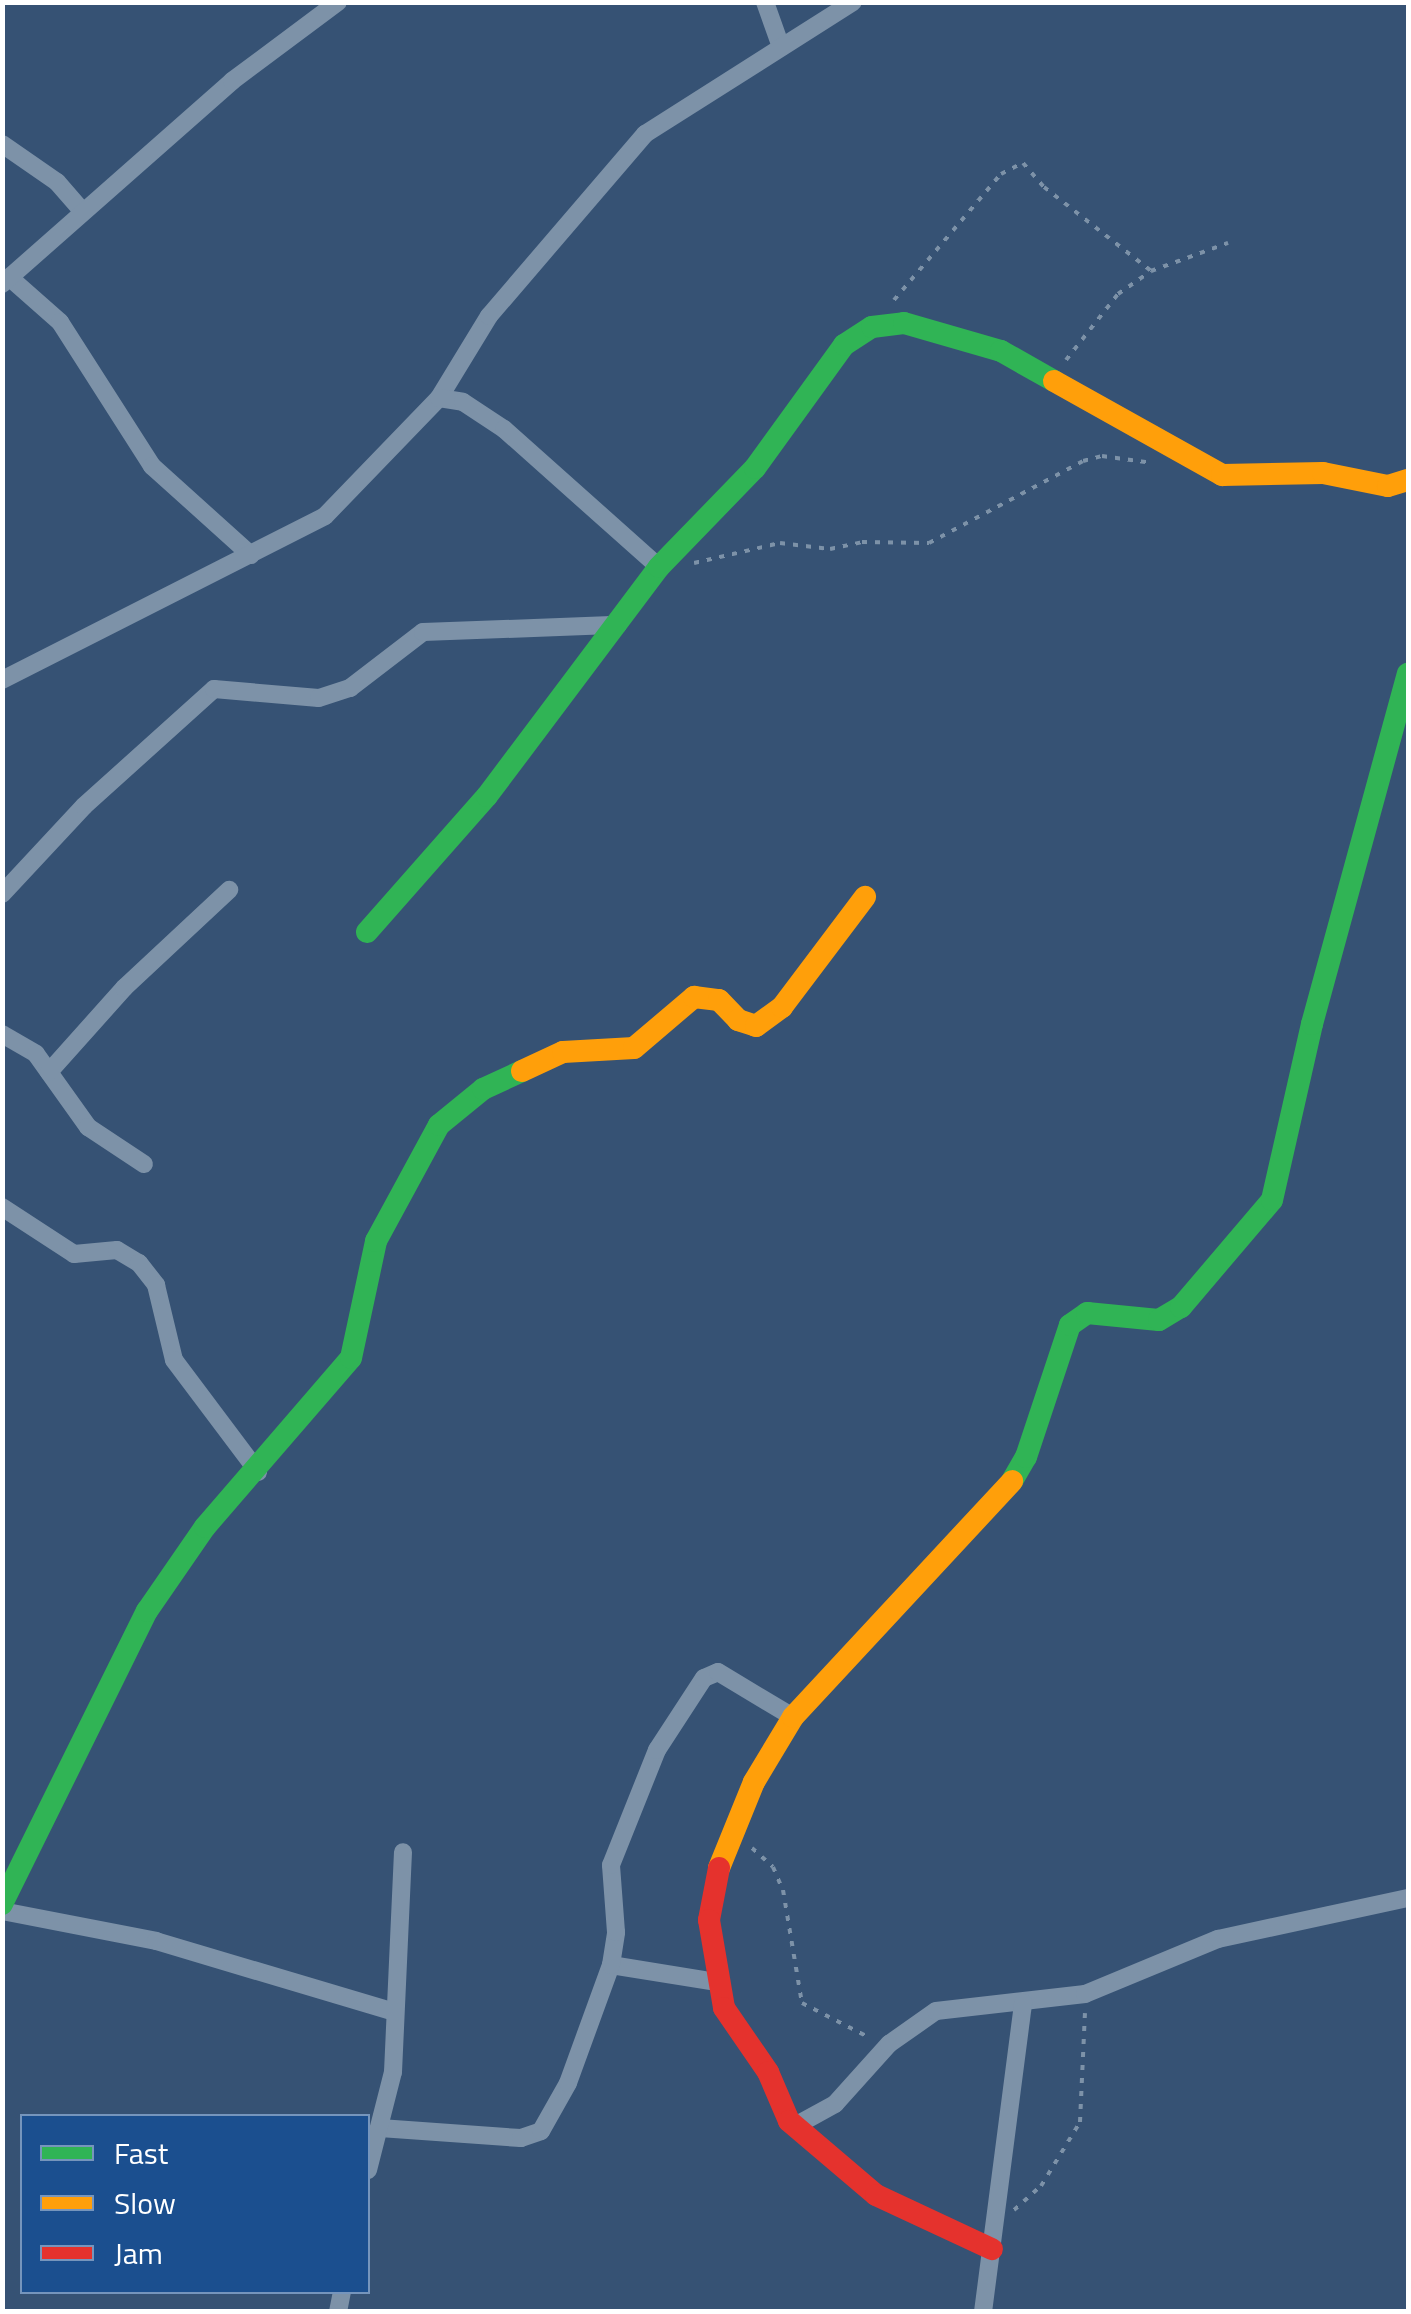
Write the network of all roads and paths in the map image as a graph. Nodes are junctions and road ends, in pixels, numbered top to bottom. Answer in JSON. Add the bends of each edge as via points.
{"nodes":[{"id":1,"x":338,"y":2,"type":"edge"},
{"id":2,"x":766,"y":2,"type":"edge"},
{"id":3,"x":853,"y":2,"type":"edge"},
{"id":4,"x":781,"y":47,"type":"junction"},
{"id":5,"x":2,"y":144,"type":"edge"},
{"id":6,"x":82,"y":211,"type":"junction"},
{"id":7,"x":1228,"y":243,"type":"dead end"},
{"id":8,"x":1151,"y":270,"type":"junction"},
{"id":9,"x":6,"y":280,"type":"edge"},
{"id":10,"x":872,"y":327,"type":"junction"},
{"id":11,"x":1052,"y":380,"type":"junction"},
{"id":12,"x":438,"y":398,"type":"junction"},
{"id":13,"x":1170,"y":466,"type":"dead end"},
{"id":14,"x":1408,"y":480,"type":"edge"},
{"id":15,"x":251,"y":555,"type":"junction"},
{"id":16,"x":658,"y":567,"type":"junction"},
{"id":17,"x":618,"y":625,"type":"junction"},
{"id":18,"x":1408,"y":674,"type":"edge"},
{"id":19,"x":4,"y":675,"type":"edge"},
{"id":20,"x":229,"y":890,"type":"dead end"},
{"id":21,"x":2,"y":894,"type":"edge"},
{"id":22,"x":865,"y":897,"type":"dead end"},
{"id":23,"x":367,"y":932,"type":"dead end"},
{"id":24,"x":2,"y":1034,"type":"edge"},
{"id":25,"x":49,"y":1072,"type":"junction"},
{"id":26,"x":144,"y":1164,"type":"dead end"},
{"id":27,"x":2,"y":1207,"type":"edge"},
{"id":28,"x":258,"y":1472,"type":"junction"},
{"id":29,"x":792,"y":1716,"type":"junction"},
{"id":30,"x":732,"y":1831,"type":"junction"},
{"id":31,"x":403,"y":1852,"type":"dead end"},
{"id":32,"x":1408,"y":1898,"type":"edge"},
{"id":33,"x":2,"y":1907,"type":"edge"},
{"id":34,"x":611,"y":1965,"type":"junction"},
{"id":35,"x":716,"y":1982,"type":"junction"},
{"id":36,"x":1084,"y":1994,"type":"junction"},
{"id":37,"x":1022,"y":2003,"type":"junction"},
{"id":38,"x":392,"y":2011,"type":"junction"},
{"id":39,"x":888,"y":2044,"type":"junction"},
{"id":40,"x":795,"y":2126,"type":"junction"},
{"id":41,"x":380,"y":2128,"type":"junction"},
{"id":42,"x":370,"y":2163,"type":"edge"},
{"id":43,"x":995,"y":2223,"type":"junction"},
{"id":44,"x":992,"y":2249,"type":"junction"},
{"id":45,"x":982,"y":2312,"type":"edge"}],
"edges":[{"from":1,"to":6,"type":"street","via":[[232,81]]},
{"from":2,"to":4,"type":"street"},
{"from":3,"to":4,"type":"street"},
{"from":4,"to":12,"type":"street","via":[[645,134],[489,316]]},
{"from":5,"to":6,"type":"street","via":[[57,182]]},
{"from":6,"to":9,"type":"street"},
{"from":7,"to":8,"type":"path"},
{"from":8,"to":10,"type":"path","via":[[1044,188],[1024,163],[1001,174]]},
{"from":8,"to":11,"type":"path","via":[[1118,294]]},
{"from":9,"to":15,"type":"street","via":[[60,322],[152,466]]},
{"from":10,"to":11,"type":"street","via":[[904,323],[964,336]]},
{"from":10,"to":16,"type":"street","via":[[844,344],[755,468]]},
{"from":11,"to":14,"type":"street","via":[[1222,475],[1323,473],[1388,486]]},
{"from":12,"to":15,"type":"street","via":[[325,516]]},
{"from":12,"to":16,"type":"street","via":[[464,402],[504,430]]},
{"from":13,"to":16,"type":"path","via":[[1102,456],[1083,461],[928,543],[862,542],[830,549],[780,543]]},
{"from":15,"to":19,"type":"street"},
{"from":16,"to":17,"type":"street"},
{"from":17,"to":21,"type":"street","via":[[423,632],[350,688],[319,698],[214,689],[84,806]]},
{"from":17,"to":23,"type":"street","via":[[488,796]]},
{"from":18,"to":29,"type":"street","via":[[1312,1024],[1279,1183],[1262,1216],[1206,1284],[1159,1320],[1087,1313],[1070,1325],[1026,1457],[1008,1487]]},
{"from":20,"to":25,"type":"street","via":[[124,988]]},
{"from":22,"to":28,"type":"street","via":[[782,1007],[756,1026],[738,1020],[719,1000],[694,997],[634,1048],[563,1052],[483,1090],[439,1125],[376,1241],[351,1358]]},
{"from":24,"to":25,"type":"street","via":[[26,1046]]},
{"from":25,"to":26,"type":"street","via":[[88,1127]]},
{"from":27,"to":28,"type":"street","via":[[74,1254],[117,1250],[139,1263],[156,1285],[174,1360]]},
{"from":28,"to":33,"type":"street","via":[[204,1527],[147,1610]]},
{"from":29,"to":30,"type":"street"},
{"from":29,"to":34,"type":"street","via":[[728,1673],[704,1678],[657,1750],[617,1840]]},
{"from":30,"to":35,"type":"street","via":[[708,1920]]},
{"from":30,"to":39,"type":"path","via":[[778,1874],[805,2008]]},
{"from":31,"to":38,"type":"street"},
{"from":32,"to":36,"type":"street","via":[[1218,1939]]},
{"from":33,"to":38,"type":"street","via":[[156,1941]]},
{"from":34,"to":35,"type":"street"},
{"from":34,"to":41,"type":"street","via":[[568,2084],[541,2131],[521,2138]]},
{"from":35,"to":40,"type":"street","via":[[724,2008]]},
{"from":36,"to":37,"type":"street"},
{"from":36,"to":43,"type":"path","via":[[1080,2122],[1041,2186]]},
{"from":37,"to":39,"type":"street","via":[[936,2011]]},
{"from":37,"to":43,"type":"street"},
{"from":38,"to":41,"type":"street","via":[[392,2072]]},
{"from":39,"to":40,"type":"street","via":[[835,2104]]},
{"from":40,"to":44,"type":"street","via":[[876,2195]]},
{"from":41,"to":42,"type":"street"},
{"from":43,"to":44,"type":"street"},
{"from":44,"to":45,"type":"street"}]}
